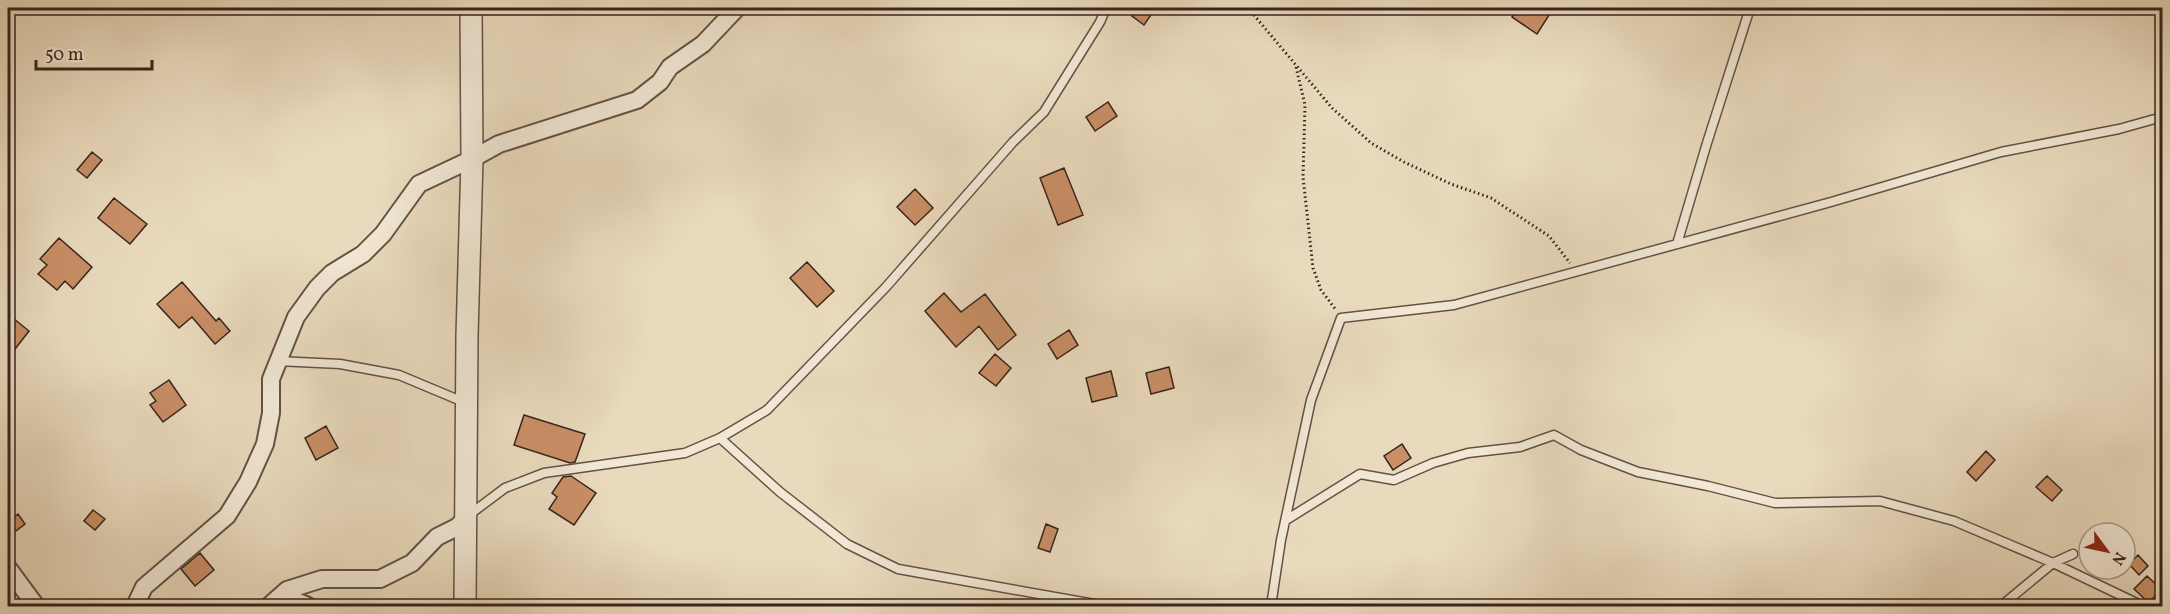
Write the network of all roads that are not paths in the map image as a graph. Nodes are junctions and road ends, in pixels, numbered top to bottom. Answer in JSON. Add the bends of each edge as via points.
{"nodes":[{"id":1,"x":471,"y":8,"type":"edge"},
{"id":2,"x":737,"y":8,"type":"edge"},
{"id":3,"x":1106,"y":8,"type":"edge"},
{"id":4,"x":1750,"y":8,"type":"edge"},
{"id":5,"x":2163,"y":117,"type":"edge"},
{"id":6,"x":472,"y":159,"type":"junction"},
{"id":7,"x":1677,"y":244,"type":"junction"},
{"id":8,"x":277,"y":361,"type":"junction"},
{"id":9,"x":467,"y":403,"type":"junction"},
{"id":10,"x":720,"y":438,"type":"junction"},
{"id":11,"x":466,"y":518,"type":"junction"},
{"id":12,"x":1286,"y":520,"type":"junction"},
{"id":13,"x":2073,"y":554,"type":"dead end"},
{"id":14,"x":2053,"y":563,"type":"junction"},
{"id":15,"x":8,"y":568,"type":"edge"},
{"id":16,"x":275,"y":601,"type":"edge"},
{"id":17,"x":36,"y":606,"type":"edge"},
{"id":18,"x":135,"y":606,"type":"edge"},
{"id":19,"x":308,"y":606,"type":"edge"},
{"id":20,"x":465,"y":606,"type":"edge"},
{"id":21,"x":1106,"y":606,"type":"edge"},
{"id":22,"x":1271,"y":606,"type":"edge"},
{"id":23,"x":2001,"y":606,"type":"edge"},
{"id":24,"x":2143,"y":606,"type":"edge"}],
"edges":[{"from":1,"to":6,"type":"street"},
{"from":2,"to":6,"type":"street","via":[[703,44],[669,68],[660,82],[637,100],[499,144]]},
{"from":3,"to":10,"type":"lane","via":[[1044,112],[886,287],[767,410]]},
{"from":4,"to":7,"type":"lane"},
{"from":5,"to":7,"type":"lane","via":[[2001,152]]},
{"from":6,"to":8,"type":"street","via":[[419,184],[383,234],[363,254],[332,273],[296,317]]},
{"from":6,"to":9,"type":"street"},
{"from":7,"to":12,"type":"lane","via":[[1454,305],[1341,318],[1311,400]]},
{"from":8,"to":9,"type":"lane","via":[[340,364],[399,375]]},
{"from":8,"to":18,"type":"street","via":[[271,380],[271,413],[265,444],[248,482],[227,516],[144,587]]},
{"from":9,"to":11,"type":"street"},
{"from":10,"to":11,"type":"lane","via":[[685,453],[544,473],[505,488]]},
{"from":10,"to":21,"type":"lane","via":[[780,492],[847,544],[898,569]]},
{"from":11,"to":16,"type":"street","via":[[437,537],[412,563],[380,579],[322,579],[287,590]]},
{"from":11,"to":20,"type":"street"},
{"from":12,"to":14,"type":"lane","via":[[1360,474],[1394,480],[1468,453],[1520,447],[1554,435],[1638,472],[1775,503],[1880,501],[1954,521]]},
{"from":12,"to":22,"type":"lane"},
{"from":13,"to":14,"type":"lane"},
{"from":14,"to":23,"type":"lane"},
{"from":14,"to":24,"type":"lane"},
{"from":15,"to":17,"type":"street"},
{"from":16,"to":19,"type":"street"}]}
